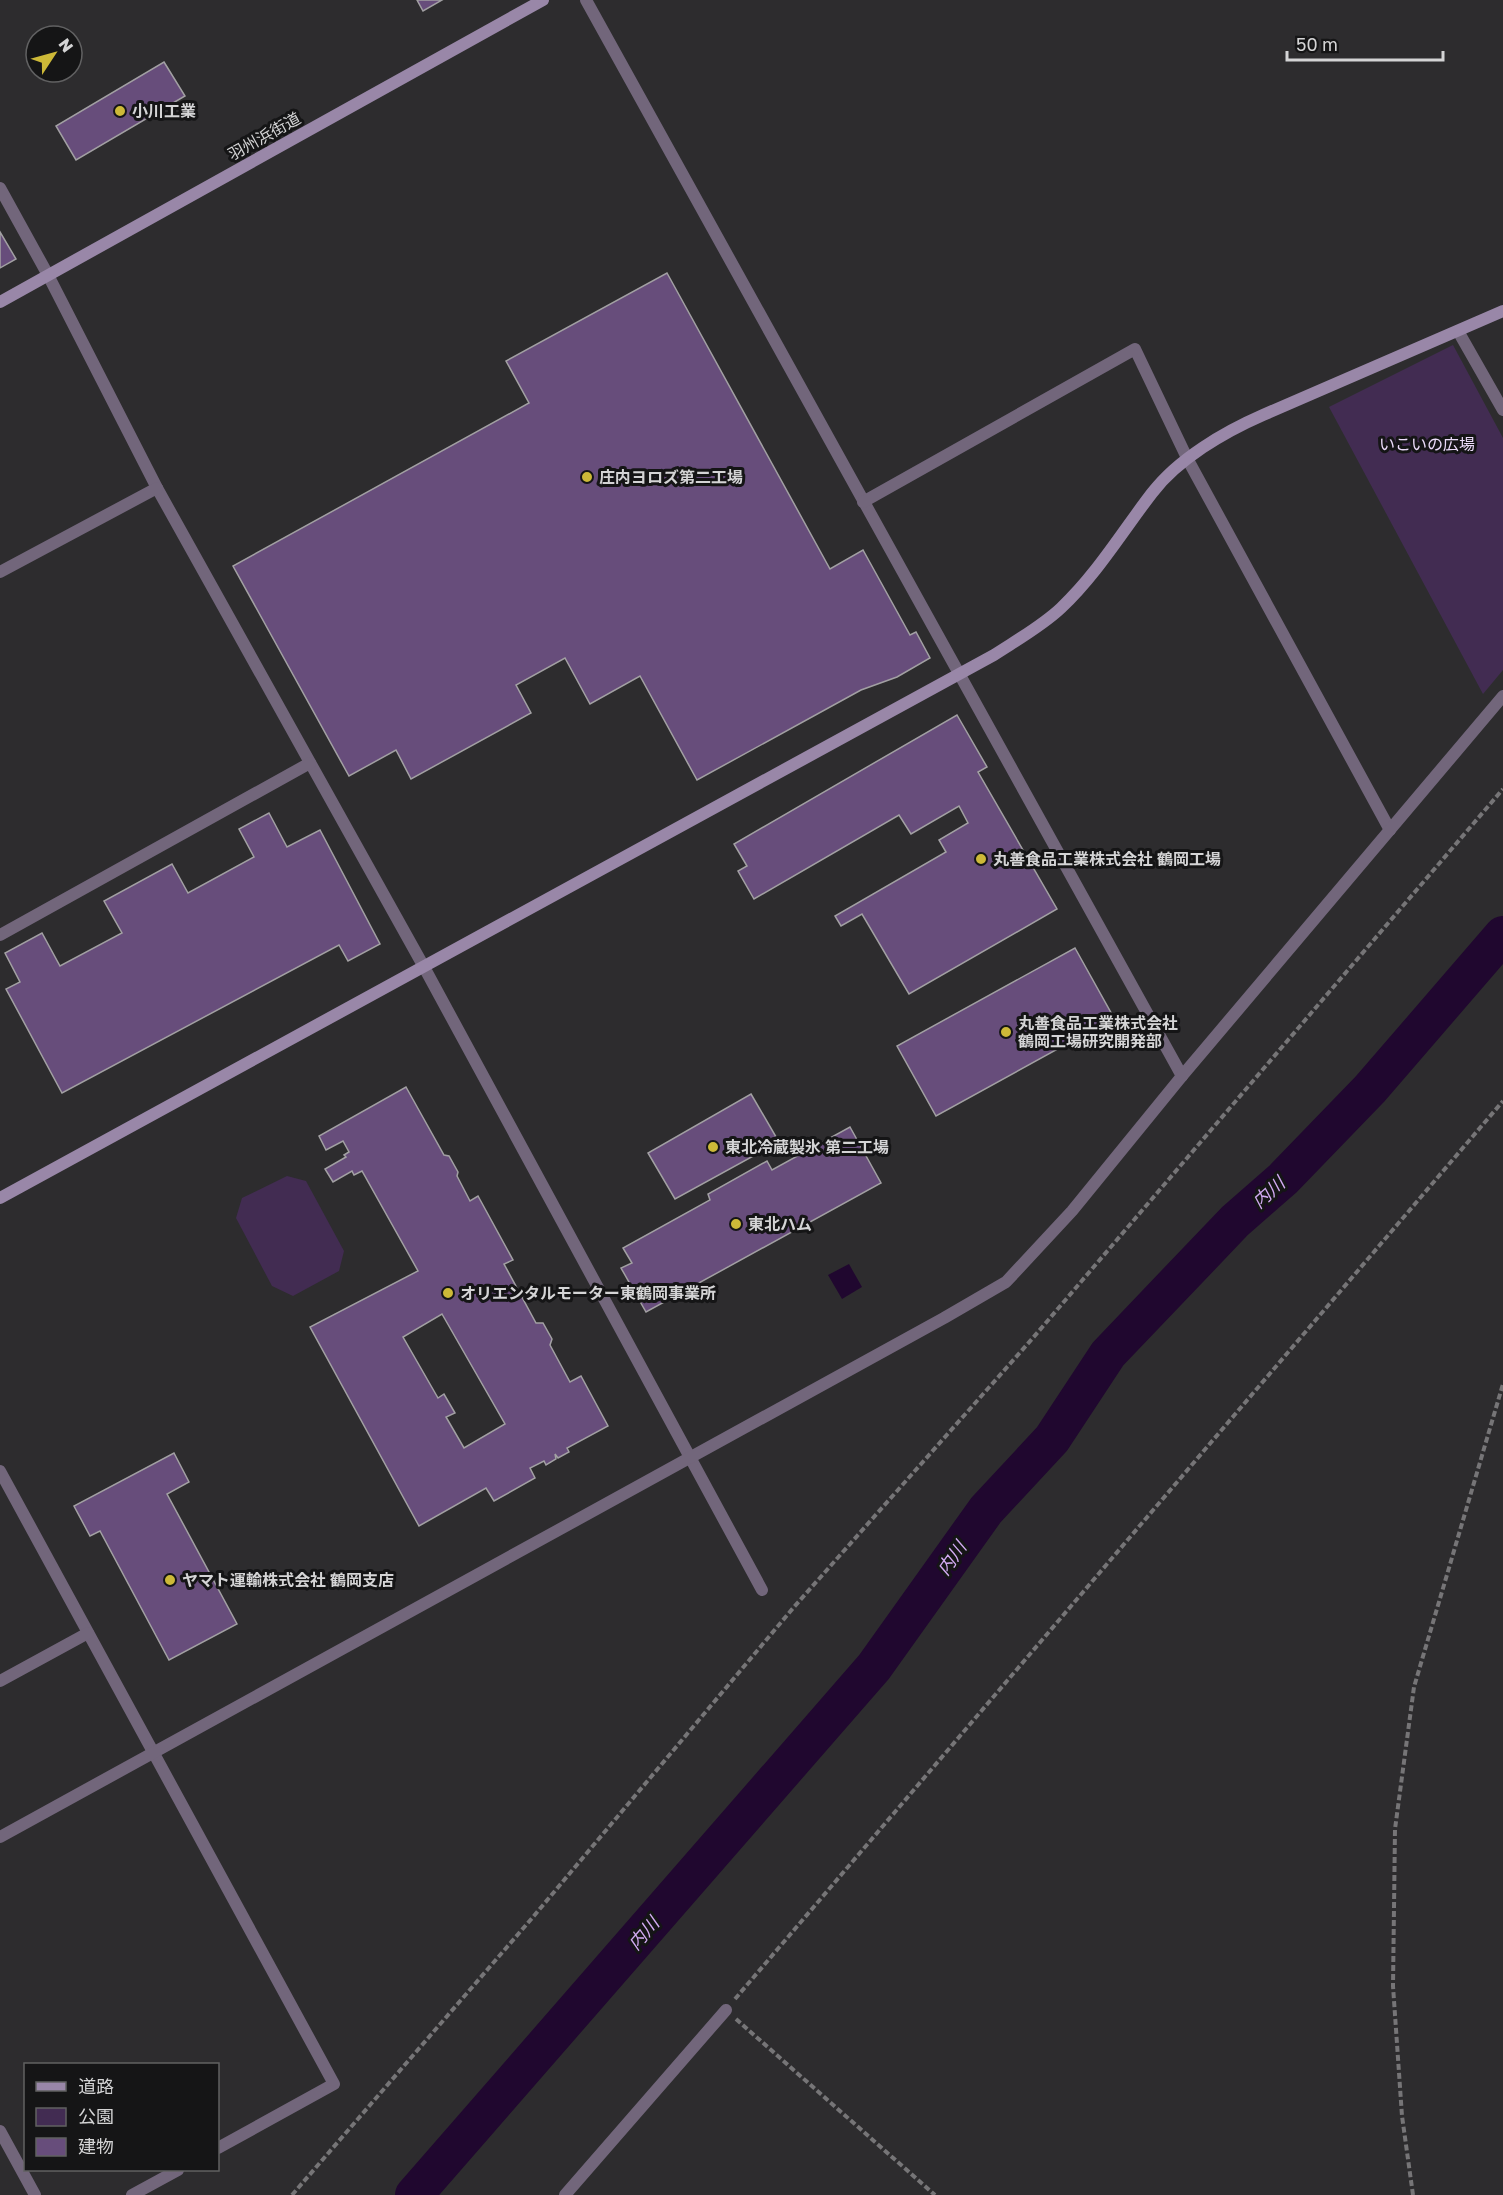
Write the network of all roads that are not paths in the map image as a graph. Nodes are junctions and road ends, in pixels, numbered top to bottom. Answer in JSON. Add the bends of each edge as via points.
{"nodes":[{"id":1,"x":543,"y":0,"type":"edge"},
{"id":2,"x":586,"y":0,"type":"edge"},
{"id":3,"x":0,"y":188,"type":"edge"},
{"id":4,"x":48,"y":275,"type":"junction"},
{"id":5,"x":0,"y":302,"type":"edge"},
{"id":6,"x":1503,"y":311,"type":"edge"},
{"id":7,"x":1458,"y":331,"type":"junction"},
{"id":8,"x":1503,"y":410,"type":"edge"},
{"id":9,"x":1188,"y":460,"type":"junction"},
{"id":10,"x":157,"y":488,"type":"junction"},
{"id":11,"x":863,"y":502,"type":"junction"},
{"id":12,"x":0,"y":572,"type":"edge"},
{"id":13,"x":958,"y":674,"type":"junction"},
{"id":14,"x":1503,"y":696,"type":"edge"},
{"id":15,"x":310,"y":763,"type":"junction"},
{"id":16,"x":1390,"y":830,"type":"junction"},
{"id":17,"x":0,"y":935,"type":"edge"},
{"id":18,"x":424,"y":967,"type":"junction"},
{"id":19,"x":1182,"y":1076,"type":"junction"},
{"id":20,"x":0,"y":1198,"type":"edge"},
{"id":21,"x":692,"y":1457,"type":"junction"},
{"id":22,"x":0,"y":1471,"type":"edge"},
{"id":23,"x":762,"y":1590,"type":"dead end"},
{"id":24,"x":88,"y":1633,"type":"junction"},
{"id":25,"x":0,"y":1681,"type":"edge"},
{"id":26,"x":153,"y":1754,"type":"junction"},
{"id":27,"x":0,"y":1837,"type":"edge"},
{"id":28,"x":726,"y":2010,"type":"road end"},
{"id":29,"x":1,"y":2137,"type":"edge"},
{"id":30,"x":219,"y":2147,"type":"edge"},
{"id":31,"x":174,"y":2171,"type":"edge"},
{"id":32,"x":35,"y":2195,"type":"edge"},
{"id":33,"x":132,"y":2195,"type":"edge"},
{"id":34,"x":565,"y":2195,"type":"edge"}],
"edges":[{"from":1,"to":4,"type":"street","name":"羽州浜街道"},
{"from":2,"to":11,"type":"street"},
{"from":3,"to":4,"type":"street"},
{"from":4,"to":5,"type":"street","name":"羽州浜街道"},
{"from":4,"to":10,"type":"street"},
{"from":6,"to":7,"type":"street"},
{"from":7,"to":8,"type":"street"},
{"from":7,"to":9,"type":"street","via":[[1235,427]]},
{"from":9,"to":11,"type":"street","via":[[1135,349]]},
{"from":9,"to":13,"type":"street","via":[[1153,492],[1114,546],[1060,609],[994,655]]},
{"from":9,"to":16,"type":"street"},
{"from":10,"to":12,"type":"street"},
{"from":10,"to":15,"type":"street"},
{"from":11,"to":13,"type":"street"},
{"from":13,"to":18,"type":"street"},
{"from":13,"to":19,"type":"street"},
{"from":14,"to":16,"type":"street"},
{"from":15,"to":17,"type":"street"},
{"from":15,"to":18,"type":"street"},
{"from":16,"to":19,"type":"street"},
{"from":18,"to":20,"type":"street"},
{"from":18,"to":21,"type":"street"},
{"from":19,"to":21,"type":"street","via":[[1072,1211],[1006,1282]]},
{"from":21,"to":23,"type":"street"},
{"from":21,"to":26,"type":"street"},
{"from":22,"to":24,"type":"street"},
{"from":24,"to":25,"type":"street"},
{"from":24,"to":26,"type":"street"},
{"from":26,"to":27,"type":"street"},
{"from":26,"to":30,"type":"street","via":[[334,2084]]},
{"from":28,"to":34,"type":"street"},
{"from":29,"to":32,"type":"street"},
{"from":31,"to":33,"type":"street"}]}
